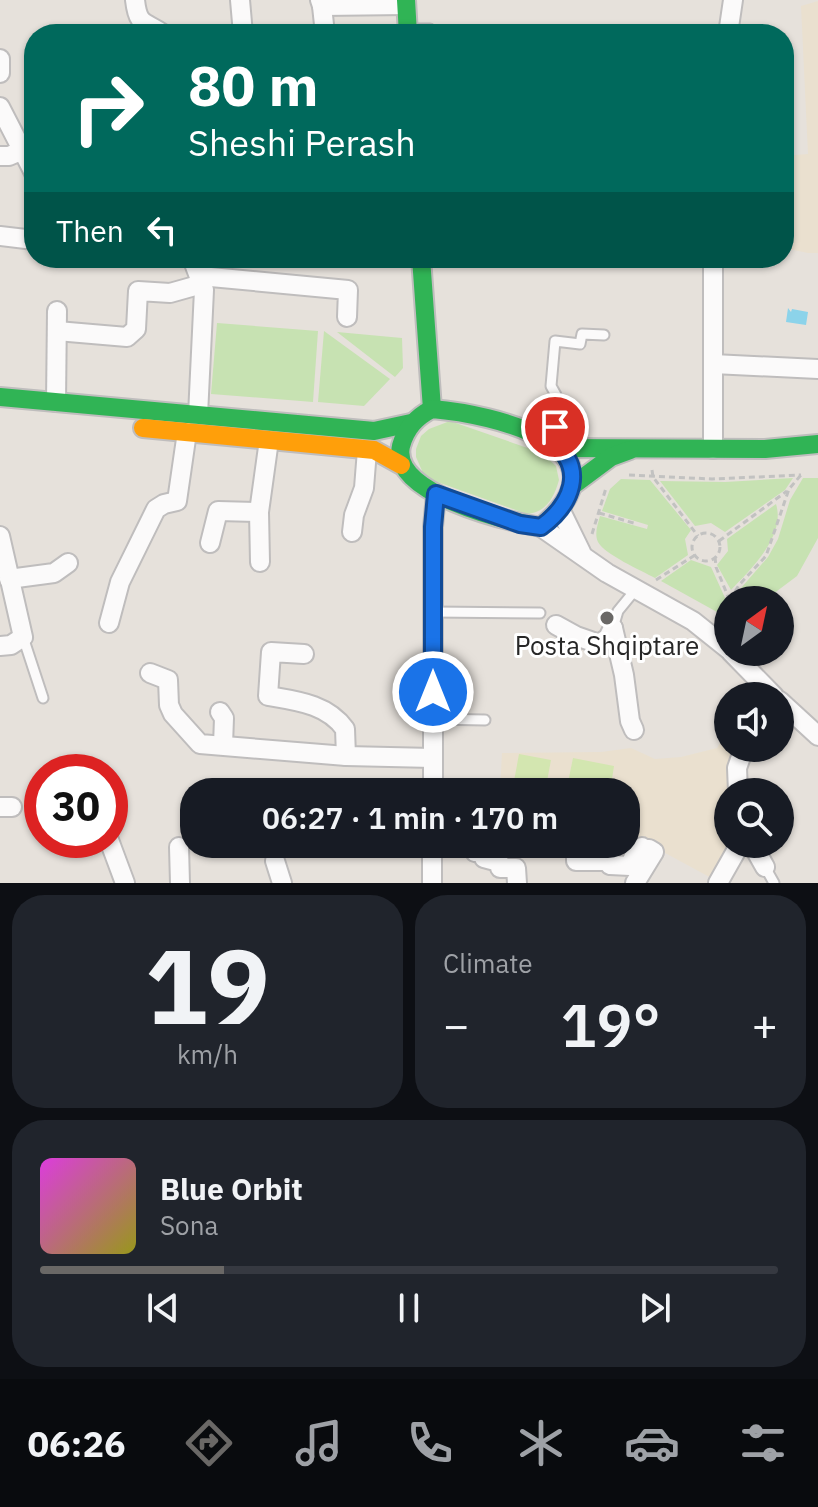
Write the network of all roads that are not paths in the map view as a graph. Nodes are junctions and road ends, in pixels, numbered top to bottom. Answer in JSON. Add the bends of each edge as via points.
{"nodes":[{"id":1,"x":135,"y":0,"type":"edge"},
{"id":2,"x":240,"y":0,"type":"edge"},
{"id":3,"x":733,"y":0,"type":"edge"},
{"id":4,"x":406,"y":2,"type":"edge"},
{"id":5,"x":321,"y":3,"type":"edge"},
{"id":6,"x":143,"y":24,"type":"edge"},
{"id":7,"x":242,"y":24,"type":"edge"},
{"id":8,"x":324,"y":24,"type":"edge"},
{"id":9,"x":408,"y":24,"type":"edge"},
{"id":10,"x":729,"y":24,"type":"edge"},
{"id":11,"x":0,"y":59,"type":"edge"},
{"id":12,"x":0,"y":73,"type":"edge"},
{"id":13,"x":0,"y":107,"type":"edge"},
{"id":14,"x":23,"y":150,"type":"joint"},
{"id":15,"x":0,"y":156,"type":"edge"},
{"id":16,"x":0,"y":236,"type":"edge"},
{"id":17,"x":24,"y":239,"type":"edge"},
{"id":18,"x":196,"y":268,"type":"edge"},
{"id":19,"x":422,"y":268,"type":"edge"},
{"id":20,"x":713,"y":268,"type":"edge"},
{"id":21,"x":201,"y":280,"type":"junction"},
{"id":22,"x":57,"y":311,"type":"dead end"},
{"id":23,"x":347,"y":317,"type":"dead end"},
{"id":24,"x":57,"y":331,"type":"junction"},
{"id":25,"x":604,"y":335,"type":"dead end"},
{"id":26,"x":713,"y":364,"type":"junction"},
{"id":27,"x":818,"y":369,"type":"edge"},
{"id":28,"x":0,"y":397,"type":"edge"},
{"id":29,"x":56,"y":402,"type":"junction"},
{"id":30,"x":432,"y":409,"type":"junction"},
{"id":31,"x":0,"y":414,"type":"edge"},
{"id":32,"x":198,"y":415,"type":"junction"},
{"id":33,"x":411,"y":423,"type":"junction"},
{"id":34,"x":187,"y":432,"type":"junction"},
{"id":35,"x":269,"y":440,"type":"junction"},
{"id":36,"x":556,"y":444,"type":"junction"},
{"id":37,"x":818,"y":444,"type":"edge"},
{"id":38,"x":646,"y":447,"type":"junction"},
{"id":39,"x":713,"y":449,"type":"junction"},
{"id":40,"x":367,"y":450,"type":"junction"},
{"id":41,"x":401,"y":465,"type":"junction"},
{"id":42,"x":572,"y":486,"type":"junction"},
{"id":43,"x":436,"y":494,"type":"junction"},
{"id":44,"x":560,"y":509,"type":"junction"},
{"id":45,"x":259,"y":512,"type":"junction"},
{"id":46,"x":541,"y":527,"type":"junction"},
{"id":47,"x":352,"y":532,"type":"dead end"},
{"id":48,"x":0,"y":536,"type":"edge"},
{"id":49,"x":210,"y":543,"type":"dead end"},
{"id":50,"x":587,"y":547,"type":"junction"},
{"id":51,"x":260,"y":562,"type":"dead end"},
{"id":52,"x":68,"y":563,"type":"dead end"},
{"id":53,"x":9,"y":579,"type":"junction"},
{"id":54,"x":644,"y":585,"type":"junction"},
{"id":55,"x":433,"y":612,"type":"junction"},
{"id":56,"x":540,"y":613,"type":"dead end"},
{"id":57,"x":109,"y":623,"type":"dead end"},
{"id":58,"x":556,"y":625,"type":"dead end"},
{"id":59,"x":613,"y":628,"type":"junction"},
{"id":60,"x":23,"y":637,"type":"junction"},
{"id":61,"x":714,"y":638,"type":"edge"},
{"id":62,"x":0,"y":646,"type":"edge"},
{"id":63,"x":304,"y":654,"type":"dead end"},
{"id":64,"x":744,"y":666,"type":"edge"},
{"id":65,"x":150,"y":673,"type":"dead end"},
{"id":66,"x":759,"y":682,"type":"edge"},
{"id":67,"x":43,"y":698,"type":"dead end"},
{"id":68,"x":220,"y":712,"type":"dead end"},
{"id":69,"x":794,"y":715,"type":"edge"},
{"id":70,"x":433,"y":719,"type":"junction"},
{"id":71,"x":485,"y":720,"type":"dead end"},
{"id":72,"x":634,"y":730,"type":"dead end"},
{"id":73,"x":818,"y":736,"type":"edge"},
{"id":74,"x":223,"y":745,"type":"junction"},
{"id":75,"x":346,"y":756,"type":"junction"},
{"id":76,"x":433,"y":758,"type":"junction"},
{"id":77,"x":433,"y":778,"type":"edge"},
{"id":78,"x":179,"y":847,"type":"dead end"},
{"id":79,"x":640,"y":849,"type":"edge"},
{"id":80,"x":116,"y":858,"type":"edge"},
{"id":81,"x":432,"y":858,"type":"edge"},
{"id":82,"x":484,"y":858,"type":"edge"},
{"id":83,"x":576,"y":858,"type":"edge"},
{"id":84,"x":633,"y":858,"type":"edge"},
{"id":85,"x":732,"y":858,"type":"edge"},
{"id":86,"x":275,"y":861,"type":"dead end"},
{"id":87,"x":125,"y":883,"type":"edge"},
{"id":88,"x":180,"y":883,"type":"edge"},
{"id":89,"x":282,"y":883,"type":"edge"},
{"id":90,"x":432,"y":883,"type":"edge"},
{"id":91,"x":517,"y":883,"type":"edge"},
{"id":92,"x":635,"y":883,"type":"edge"},
{"id":93,"x":718,"y":883,"type":"edge"}],
"edges":[{"from":1,"to":6,"type":"street","via":[[136,16]]},
{"from":2,"to":7,"type":"street"},
{"from":3,"to":10,"type":"street"},
{"from":4,"to":5,"type":"street"},
{"from":4,"to":9,"type":"main road"},
{"from":5,"to":8,"type":"street"},
{"from":11,"to":12,"type":"street"},
{"from":13,"to":14,"type":"street"},
{"from":14,"to":15,"type":"street"},
{"from":16,"to":17,"type":"street"},
{"from":18,"to":21,"type":"street"},
{"from":19,"to":30,"type":"main road"},
{"from":20,"to":26,"type":"street"},
{"from":21,"to":23,"type":"street","via":[[348,290]]},
{"from":21,"to":24,"type":"street","via":[[170,293],[138,291],[136,329],[127,337]]},
{"from":21,"to":32,"type":"street"},
{"from":22,"to":24,"type":"street"},
{"from":24,"to":29,"type":"street"},
{"from":25,"to":36,"type":"lane","via":[[582,334],[580,344],[555,341],[551,386],[556,395]]},
{"from":26,"to":27,"type":"street"},
{"from":26,"to":39,"type":"street"},
{"from":28,"to":29,"type":"main road"},
{"from":29,"to":32,"type":"main road"},
{"from":30,"to":33,"type":"main road"},
{"from":30,"to":36,"type":"main road","via":[[475,416]]},
{"from":31,"to":34,"type":"main road"},
{"from":32,"to":33,"type":"main road","via":[[374,431]]},
{"from":33,"to":41,"type":"main road","via":[[400,451]]},
{"from":34,"to":35,"type":"main road"},
{"from":34,"to":57,"type":"street","via":[[177,501],[156,509],[120,582]]},
{"from":35,"to":40,"type":"main road"},
{"from":35,"to":45,"type":"street"},
{"from":36,"to":38,"type":"main road"},
{"from":36,"to":42,"type":"main road","via":[[570,462]]},
{"from":37,"to":39,"type":"main road"},
{"from":38,"to":39,"type":"main road"},
{"from":38,"to":42,"type":"main road","via":[[611,457]]},
{"from":40,"to":41,"type":"main road"},
{"from":40,"to":47,"type":"street"},
{"from":41,"to":43,"type":"main road","via":[[419,486]]},
{"from":42,"to":44,"type":"main road"},
{"from":43,"to":46,"type":"main road"},
{"from":43,"to":55,"type":"street"},
{"from":44,"to":46,"type":"main road"},
{"from":44,"to":50,"type":"street"},
{"from":45,"to":49,"type":"street","via":[[218,511]]},
{"from":45,"to":51,"type":"street"},
{"from":46,"to":50,"type":"street"},
{"from":48,"to":53,"type":"street"},
{"from":50,"to":54,"type":"street","via":[[607,573]]},
{"from":52,"to":53,"type":"street","via":[[54,573]]},
{"from":53,"to":60,"type":"street"},
{"from":54,"to":59,"type":"lane","via":[[618,611]]},
{"from":54,"to":61,"type":"street"},
{"from":55,"to":56,"type":"lane"},
{"from":55,"to":70,"type":"street"},
{"from":58,"to":59,"type":"street","via":[[599,644]]},
{"from":59,"to":72,"type":"street"},
{"from":60,"to":62,"type":"street"},
{"from":60,"to":67,"type":"lane"},
{"from":63,"to":75,"type":"street","via":[[271,652],[268,696],[315,706],[333,716],[345,729]]},
{"from":64,"to":66,"type":"street"},
{"from":65,"to":74,"type":"street","via":[[168,680],[169,705],[192,738],[200,744]]},
{"from":68,"to":74,"type":"street"},
{"from":69,"to":73,"type":"street"},
{"from":70,"to":71,"type":"lane"},
{"from":70,"to":76,"type":"street"},
{"from":74,"to":75,"type":"street"},
{"from":75,"to":76,"type":"street"},
{"from":76,"to":77,"type":"street"},
{"from":78,"to":88,"type":"street"},
{"from":79,"to":92,"type":"street","via":[[654,852]]},
{"from":80,"to":87,"type":"street"},
{"from":81,"to":90,"type":"street"},
{"from":82,"to":91,"type":"street","via":[[499,862],[500,868],[516,868]]},
{"from":83,"to":84,"type":"street","via":[[630,866]]},
{"from":85,"to":93,"type":"street"},
{"from":86,"to":89,"type":"street"}]}
